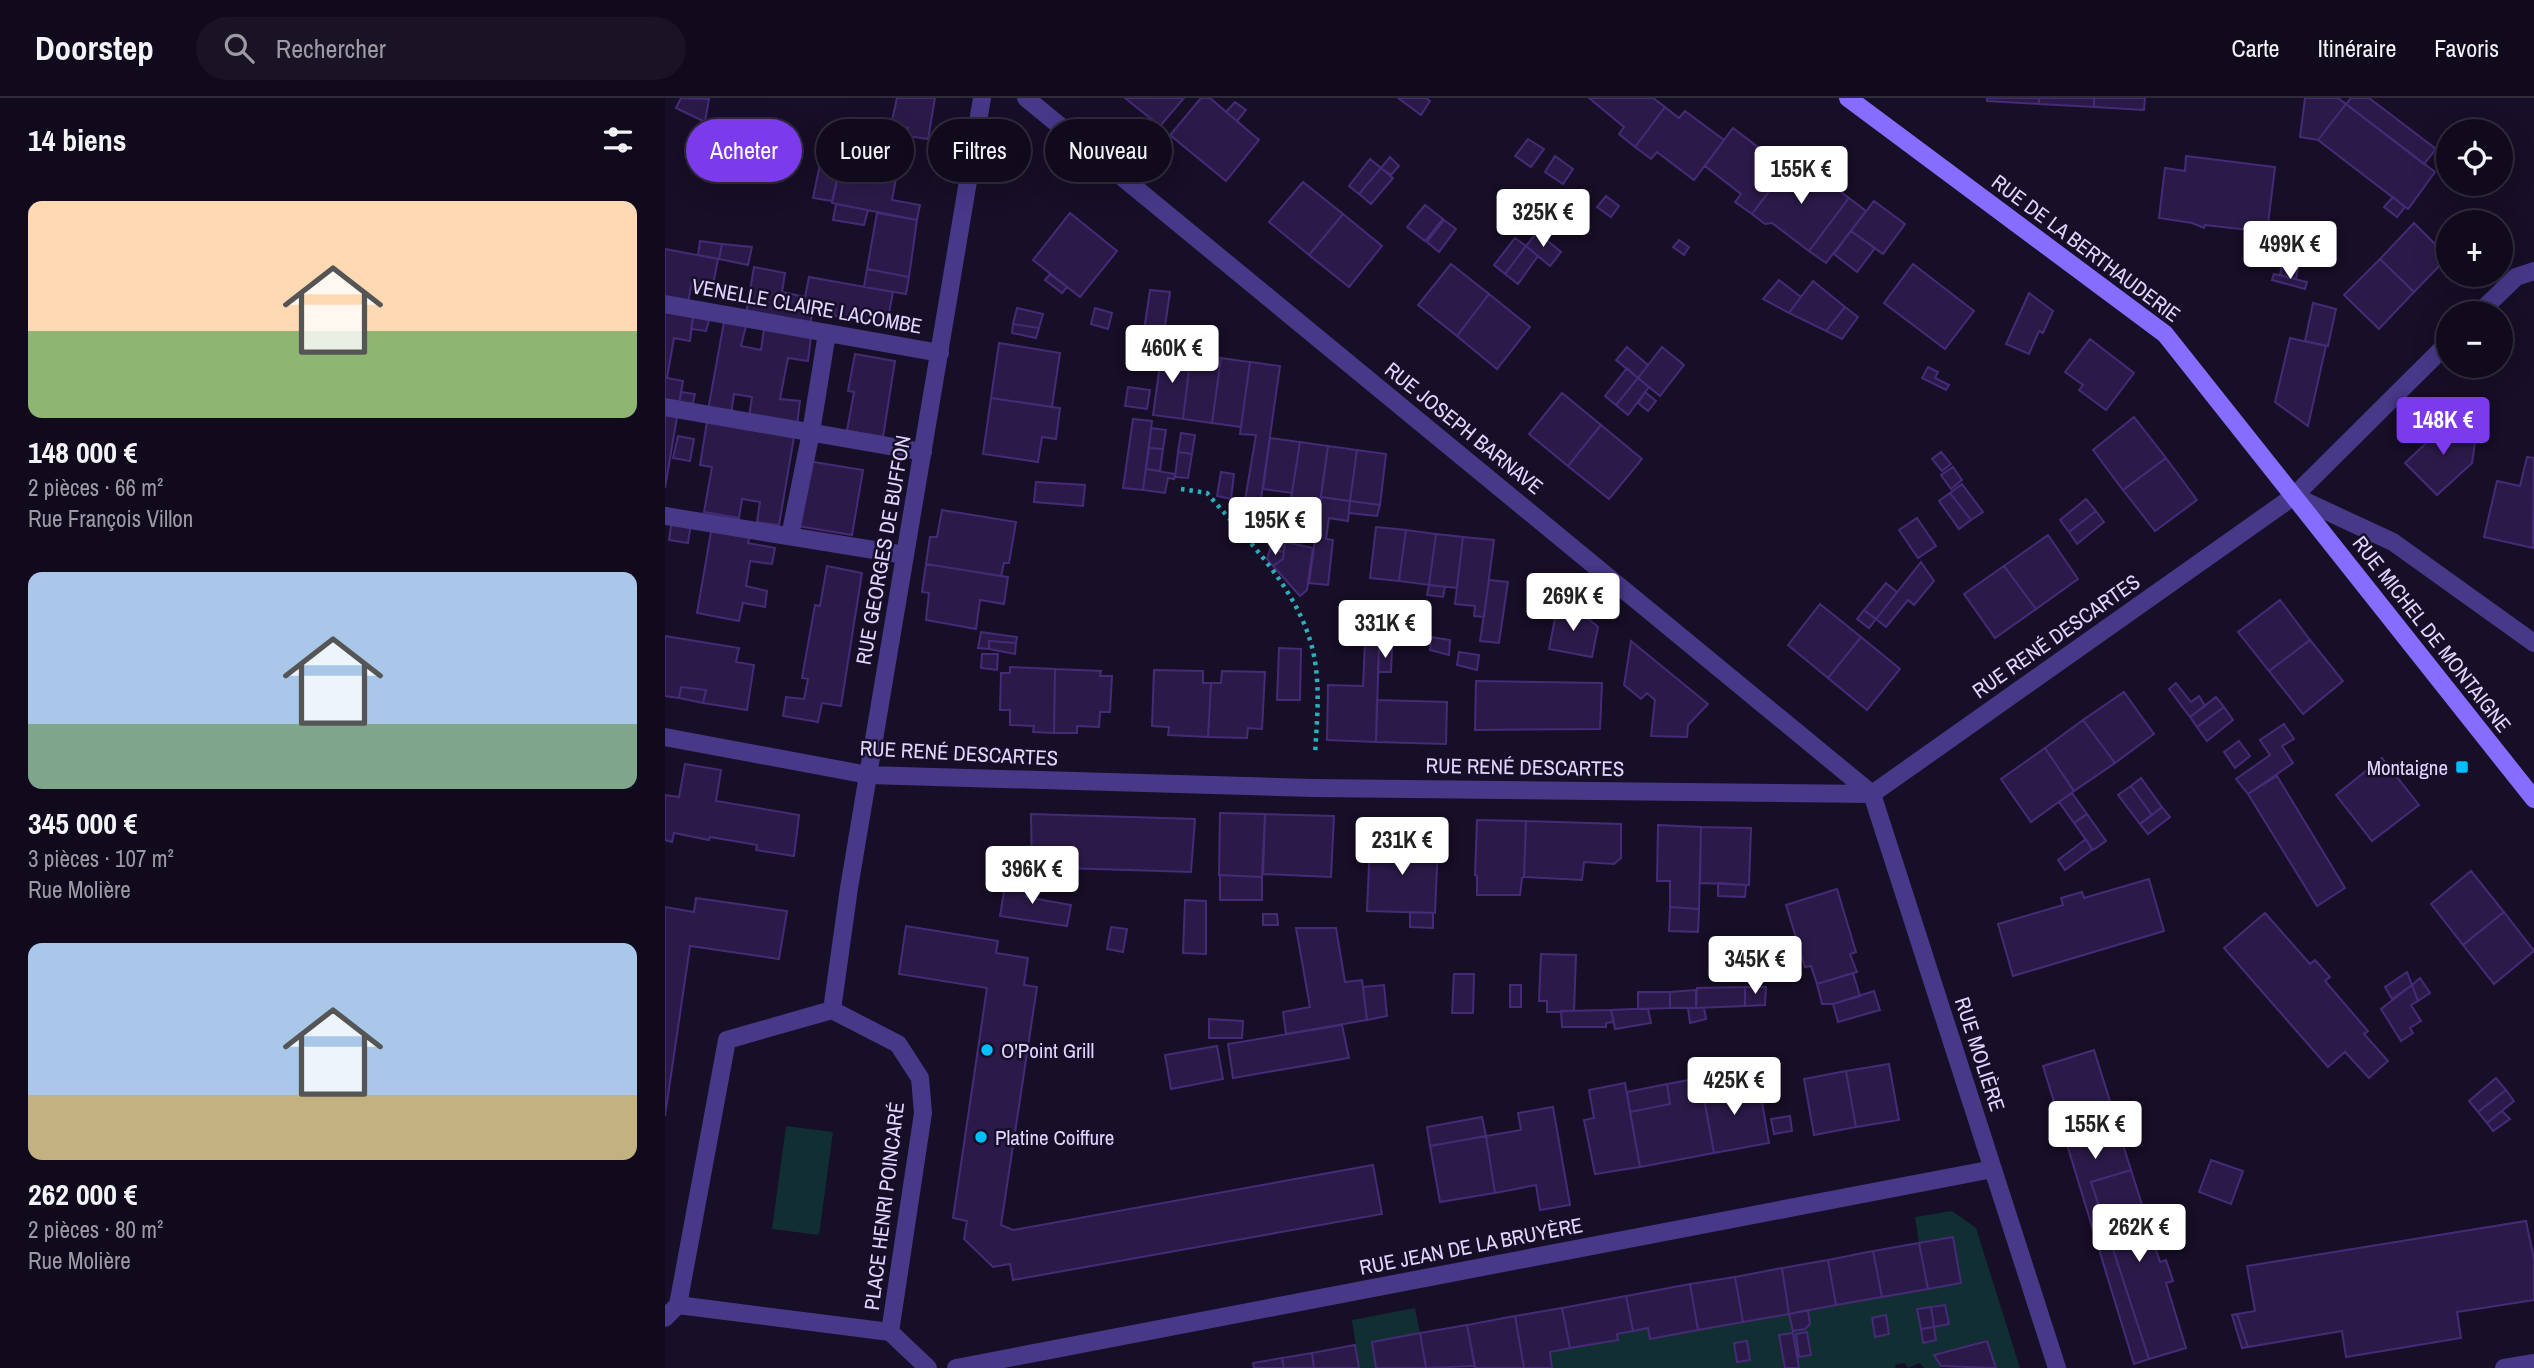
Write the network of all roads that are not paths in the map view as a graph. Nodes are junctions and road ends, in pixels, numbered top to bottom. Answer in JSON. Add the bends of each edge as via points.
{"nodes":[{"id":1,"x":982,"y":98,"type":"edge"},
{"id":2,"x":1026,"y":98,"type":"edge"},
{"id":3,"x":1848,"y":98,"type":"edge"},
{"id":4,"x":2534,"y":271,"type":"edge"},
{"id":5,"x":2491,"y":301,"type":"edge"},
{"id":6,"x":665,"y":304,"type":"edge"},
{"id":7,"x":827,"y":332,"type":"junction"},
{"id":8,"x":940,"y":352,"type":"junction"},
{"id":9,"x":2436,"y":355,"type":"edge"},
{"id":10,"x":665,"y":407,"type":"edge"},
{"id":11,"x":811,"y":432,"type":"junction"},
{"id":12,"x":923,"y":452,"type":"junction"},
{"id":13,"x":2294,"y":496,"type":"junction"},
{"id":14,"x":665,"y":516,"type":"edge"},
{"id":15,"x":790,"y":536,"type":"junction"},
{"id":16,"x":905,"y":555,"type":"junction"},
{"id":17,"x":2534,"y":643,"type":"edge"},
{"id":18,"x":665,"y":737,"type":"edge"},
{"id":19,"x":868,"y":775,"type":"junction"},
{"id":20,"x":1872,"y":794,"type":"junction"},
{"id":21,"x":2534,"y":799,"type":"edge"},
{"id":22,"x":832,"y":1010,"type":"junction"},
{"id":23,"x":1993,"y":1169,"type":"junction"},
{"id":24,"x":678,"y":1305,"type":"junction"},
{"id":25,"x":665,"y":1318,"type":"edge"},
{"id":26,"x":890,"y":1332,"type":"junction"},
{"id":27,"x":2534,"y":1363,"type":"edge"},
{"id":28,"x":928,"y":1368,"type":"edge"},
{"id":29,"x":956,"y":1368,"type":"edge"},
{"id":30,"x":2057,"y":1368,"type":"edge"},
{"id":31,"x":2504,"y":1368,"type":"edge"}],
"edges":[{"from":1,"to":8,"type":"street","name":"RUE GEORGES DE BUFFON"},
{"from":2,"to":20,"type":"street","name":"RUE JOSEPH BARNAVE"},
{"from":3,"to":13,"type":"street","name":"RUE DE LA BERTHAUDERIE","via":[[2165,334]]},
{"from":4,"to":5,"type":"street","via":[[2516,276]]},
{"from":6,"to":7,"type":"street","name":"VENELLE CLAIRE LACOMBE"},
{"from":7,"to":8,"type":"street","name":"VENELLE CLAIRE LACOMBE"},
{"from":7,"to":11,"type":"street"},
{"from":8,"to":12,"type":"street","name":"RUE GEORGES DE BUFFON"},
{"from":9,"to":13,"type":"street","name":"RUE RENÉ DESCARTES"},
{"from":10,"to":11,"type":"street"},
{"from":11,"to":12,"type":"street"},
{"from":11,"to":15,"type":"street"},
{"from":12,"to":16,"type":"street","name":"RUE GEORGES DE BUFFON"},
{"from":13,"to":17,"type":"street","via":[[2393,542]]},
{"from":13,"to":20,"type":"street","name":"RUE RENÉ DESCARTES"},
{"from":13,"to":21,"type":"street","name":"RUE MICHEL DE MONTAIGNE"},
{"from":14,"to":15,"type":"street"},
{"from":15,"to":16,"type":"street"},
{"from":16,"to":19,"type":"street","name":"RUE GEORGES DE BUFFON"},
{"from":18,"to":19,"type":"street","name":"RUE RENÉ DESCARTES"},
{"from":19,"to":20,"type":"street","name":"RUE RENÉ DESCARTES","via":[[1313,788]]},
{"from":19,"to":22,"type":"street","name":"RUE GEORGES DE BUFFON"},
{"from":20,"to":23,"type":"street","name":"RUE MOLIÈRE"},
{"from":22,"to":24,"type":"street","via":[[727,1040]]},
{"from":22,"to":26,"type":"street","name":"PLACE HENRI POINCARÉ","via":[[898,1044],[920,1078],[923,1113]]},
{"from":23,"to":29,"type":"street","name":"RUE JEAN DE LA BRUYÈRE"},
{"from":23,"to":30,"type":"street","name":"RUE MOLIÈRE"},
{"from":24,"to":25,"type":"street"},
{"from":24,"to":26,"type":"street","name":"PLACE HENRI POINCARÉ"},
{"from":26,"to":28,"type":"street","name":"PLACE HENRI POINCARÉ"},
{"from":27,"to":31,"type":"street"}]}
